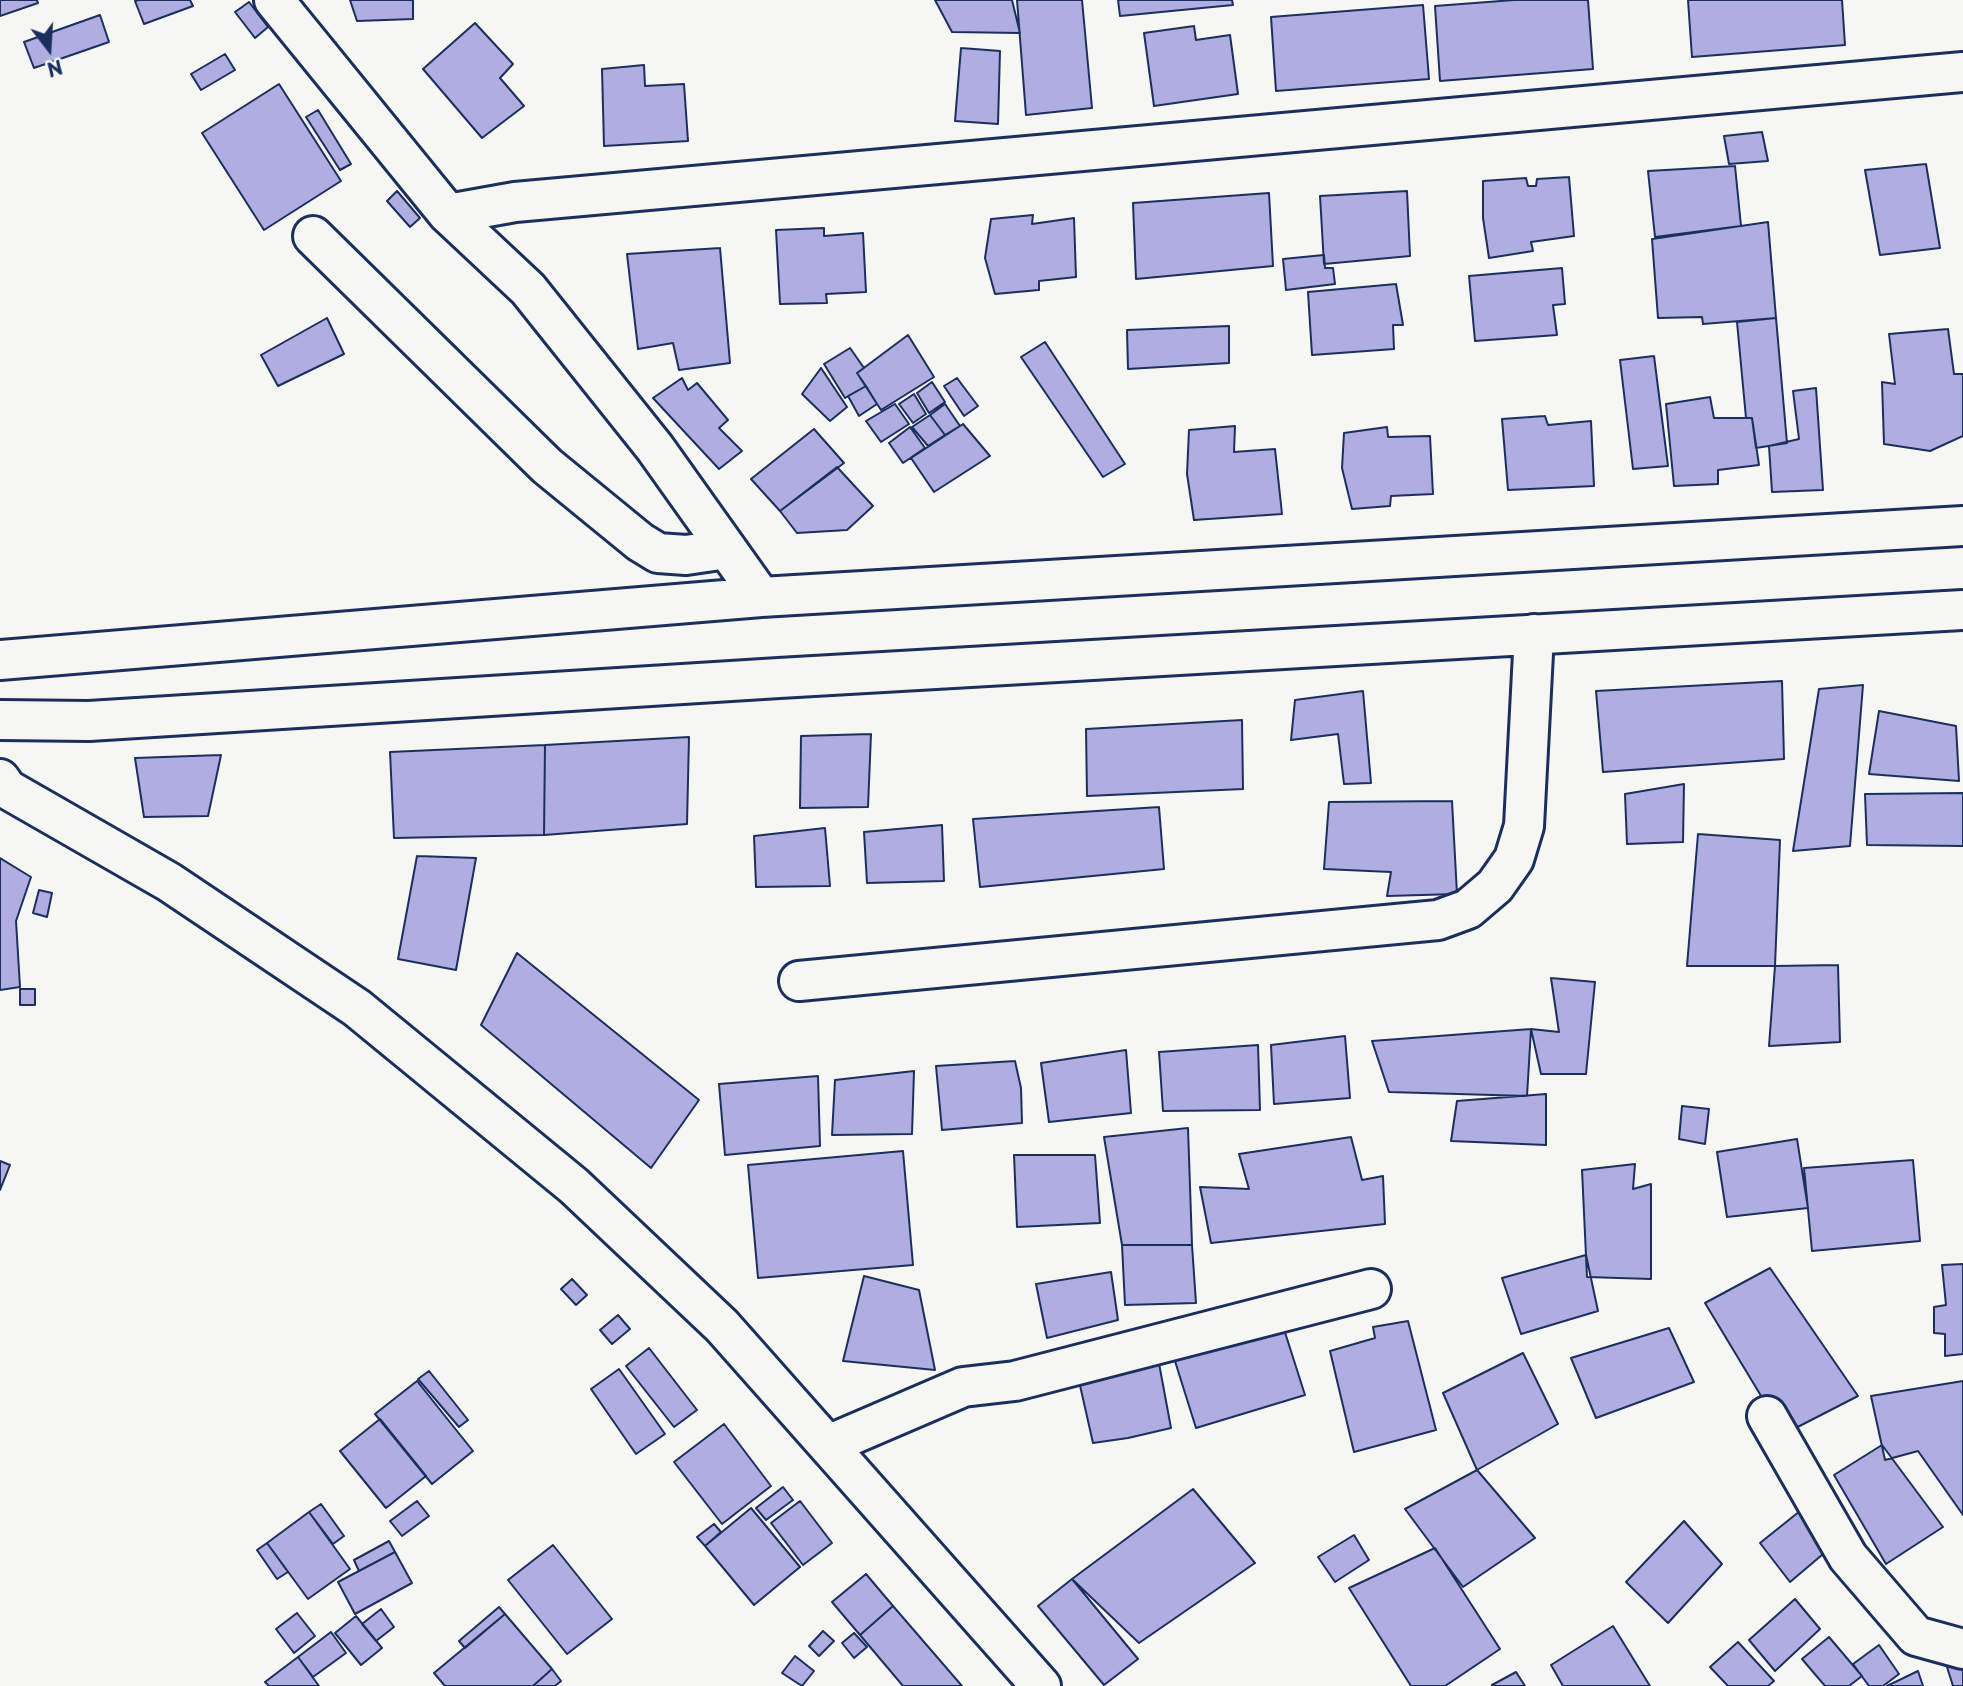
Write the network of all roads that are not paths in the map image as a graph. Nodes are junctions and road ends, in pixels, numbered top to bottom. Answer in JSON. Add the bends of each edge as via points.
{"nodes":[{"id":1,"x":274,"y":0,"type":"edge"},
{"id":2,"x":1963,"y":72,"type":"edge"},
{"id":3,"x":448,"y":214,"type":"junction"},
{"id":4,"x":313,"y":236,"type":"dead end"},
{"id":5,"x":1963,"y":526,"type":"edge"},
{"id":6,"x":727,"y":549,"type":"junction"},
{"id":7,"x":761,"y":597,"type":"junction"},
{"id":8,"x":1963,"y":610,"type":"edge"},
{"id":9,"x":1534,"y":634,"type":"junction"},
{"id":10,"x":0,"y":660,"type":"edge"},
{"id":11,"x":0,"y":686,"type":"edge"},
{"id":12,"x":0,"y":706,"type":"edge"},
{"id":13,"x":0,"y":720,"type":"edge"},
{"id":14,"x":0,"y":779,"type":"edge"},
{"id":15,"x":799,"y":981,"type":"dead end"},
{"id":16,"x":1371,"y":1289,"type":"dead end"},
{"id":17,"x":1767,"y":1416,"type":"dead end"},
{"id":18,"x":828,"y":1445,"type":"junction"},
{"id":19,"x":1963,"y":1649,"type":"edge"},
{"id":20,"x":1041,"y":1686,"type":"edge"}],
"edges":[{"from":1,"to":3,"type":"street"},
{"from":2,"to":3,"type":"street","via":[[515,202]]},
{"from":3,"to":6,"type":"street","via":[[528,289],[656,449]]},
{"from":4,"to":6,"type":"street","via":[[547,466],[640,542],[658,553],[686,555]]},
{"from":5,"to":7,"type":"street"},
{"from":6,"to":7,"type":"street"},
{"from":7,"to":10,"type":"street"},
{"from":8,"to":9,"type":"street"},
{"from":9,"to":13,"type":"street","via":[[89,721]]},
{"from":9,"to":15,"type":"street","via":[[1524,826],[1514,859],[1495,886],[1468,909],[1438,920]]},
{"from":11,"to":12,"type":"street"},
{"from":14,"to":18,"type":"street","via":[[8,789],[169,882],[357,1008],[574,1186],[722,1326]]},
{"from":16,"to":18,"type":"street","via":[[1015,1381],[963,1387]]},
{"from":17,"to":19,"type":"street","via":[[1848,1557],[1916,1636]]},
{"from":18,"to":20,"type":"street"}]}
